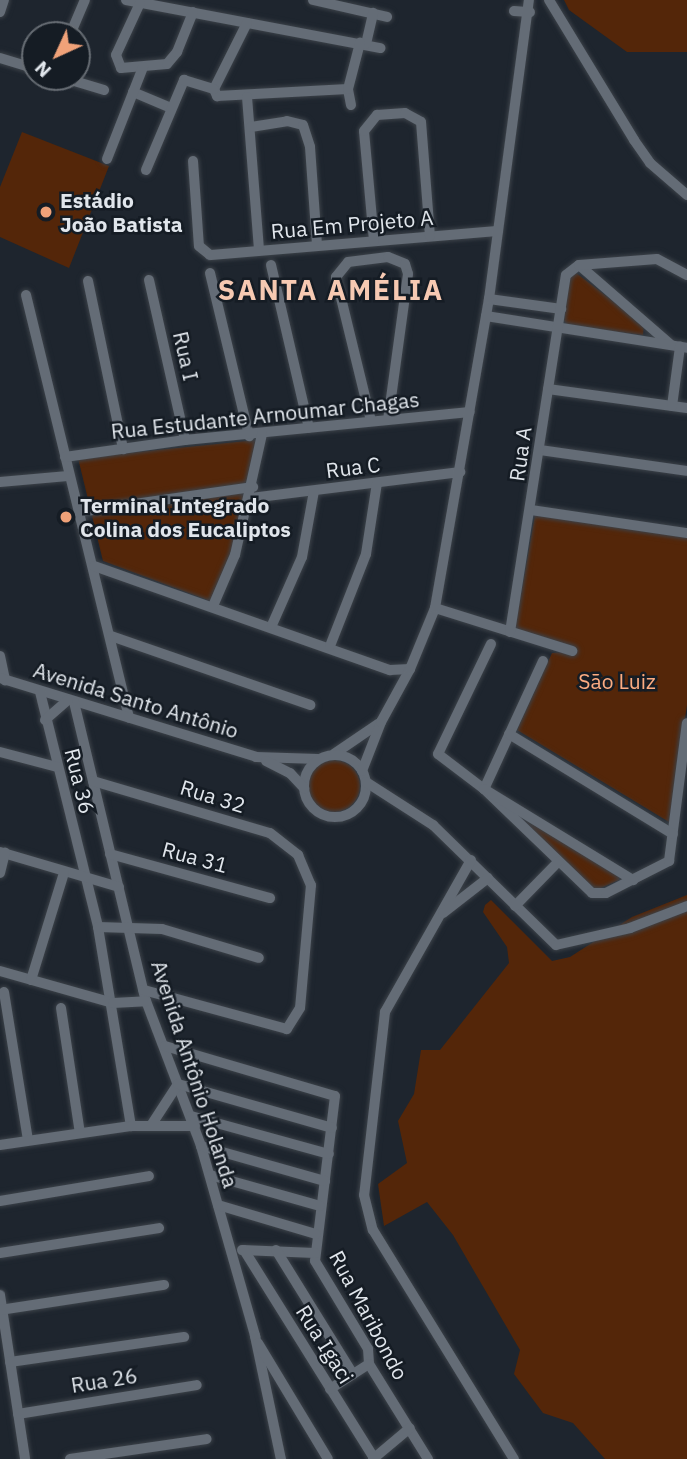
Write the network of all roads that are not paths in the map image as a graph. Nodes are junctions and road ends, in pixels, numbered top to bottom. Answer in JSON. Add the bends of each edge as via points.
{"nodes":[{"id":1,"x":85,"y":0,"type":"edge"},
{"id":2,"x":126,"y":0,"type":"edge"},
{"id":3,"x":313,"y":0,"type":"edge"},
{"id":4,"x":529,"y":0,"type":"edge"},
{"id":5,"x":549,"y":0,"type":"edge"},
{"id":6,"x":140,"y":3,"type":"junction"},
{"id":7,"x":514,"y":11,"type":"dead end"},
{"id":8,"x":193,"y":12,"type":"junction"},
{"id":9,"x":373,"y":12,"type":"junction"},
{"id":10,"x":530,"y":12,"type":"junction"},
{"id":11,"x":387,"y":17,"type":"dead end"},
{"id":12,"x":77,"y":21,"type":"edge"},
{"id":13,"x":247,"y":23,"type":"junction"},
{"id":14,"x":363,"y":44,"type":"junction"},
{"id":15,"x":382,"y":48,"type":"dead end"},
{"id":16,"x":0,"y":58,"type":"edge"},
{"id":17,"x":21,"y":65,"type":"edge"},
{"id":18,"x":143,"y":67,"type":"junction"},
{"id":19,"x":91,"y":86,"type":"edge"},
{"id":20,"x":348,"y":89,"type":"junction"},
{"id":21,"x":104,"y":90,"type":"dead end"},
{"id":22,"x":133,"y":92,"type":"junction"},
{"id":23,"x":216,"y":92,"type":"junction"},
{"id":24,"x":247,"y":97,"type":"junction"},
{"id":25,"x":351,"y":105,"type":"dead end"},
{"id":26,"x":171,"y":108,"type":"junction"},
{"id":27,"x":251,"y":127,"type":"junction"},
{"id":28,"x":107,"y":159,"type":"dead end"},
{"id":29,"x":192,"y":161,"type":"dead end"},
{"id":30,"x":146,"y":170,"type":"dead end"},
{"id":31,"x":687,"y":195,"type":"edge"},
{"id":32,"x":498,"y":231,"type":"junction"},
{"id":33,"x":430,"y":236,"type":"junction"},
{"id":34,"x":374,"y":241,"type":"junction"},
{"id":35,"x":317,"y":245,"type":"junction"},
{"id":36,"x":259,"y":251,"type":"junction"},
{"id":37,"x":271,"y":265,"type":"dead end"},
{"id":38,"x":579,"y":265,"type":"junction"},
{"id":39,"x":210,"y":273,"type":"dead end"},
{"id":40,"x":687,"y":275,"type":"edge"},
{"id":41,"x":149,"y":280,"type":"dead end"},
{"id":42,"x":88,"y":281,"type":"dead end"},
{"id":43,"x":26,"y":295,"type":"dead end"},
{"id":44,"x":489,"y":299,"type":"junction"},
{"id":45,"x":561,"y":309,"type":"junction"},
{"id":46,"x":486,"y":316,"type":"junction"},
{"id":47,"x":558,"y":326,"type":"junction"},
{"id":48,"x":679,"y":346,"type":"edge"},
{"id":49,"x":548,"y":389,"type":"junction"},
{"id":50,"x":672,"y":406,"type":"junction"},
{"id":51,"x":687,"y":408,"type":"edge"},
{"id":52,"x":470,"y":412,"type":"junction"},
{"id":53,"x":388,"y":420,"type":"junction"},
{"id":54,"x":371,"y":421,"type":"junction"},
{"id":55,"x":309,"y":428,"type":"junction"},
{"id":56,"x":262,"y":435,"type":"junction"},
{"id":57,"x":249,"y":436,"type":"junction"},
{"id":58,"x":185,"y":440,"type":"junction"},
{"id":59,"x":123,"y":449,"type":"junction"},
{"id":60,"x":540,"y":450,"type":"junction"},
{"id":61,"x":65,"y":457,"type":"junction"},
{"id":62,"x":687,"y":471,"type":"edge"},
{"id":63,"x":460,"y":472,"type":"junction"},
{"id":64,"x":68,"y":476,"type":"junction"},
{"id":65,"x":0,"y":482,"type":"edge"},
{"id":66,"x":377,"y":483,"type":"junction"},
{"id":67,"x":314,"y":491,"type":"junction"},
{"id":68,"x":252,"y":492,"type":"junction"},
{"id":69,"x":531,"y":510,"type":"junction"},
{"id":70,"x":79,"y":512,"type":"junction"},
{"id":71,"x":687,"y":533,"type":"edge"},
{"id":72,"x":94,"y":566,"type":"junction"},
{"id":73,"x":213,"y":607,"type":"junction"},
{"id":74,"x":435,"y":608,"type":"junction"},
{"id":75,"x":272,"y":625,"type":"junction"},
{"id":76,"x":510,"y":632,"type":"junction"},
{"id":77,"x":111,"y":636,"type":"junction"},
{"id":78,"x":491,"y":644,"type":"dead end"},
{"id":79,"x":330,"y":646,"type":"junction"},
{"id":80,"x":572,"y":651,"type":"dead end"},
{"id":81,"x":0,"y":656,"type":"edge"},
{"id":82,"x":543,"y":661,"type":"dead end"},
{"id":83,"x":410,"y":669,"type":"junction"},
{"id":84,"x":390,"y":670,"type":"junction"},
{"id":85,"x":3,"y":679,"type":"edge"},
{"id":86,"x":402,"y":685,"type":"junction"},
{"id":87,"x":40,"y":692,"type":"junction"},
{"id":88,"x":71,"y":701,"type":"junction"},
{"id":89,"x":310,"y":705,"type":"dead end"},
{"id":90,"x":129,"y":718,"type":"junction"},
{"id":91,"x":45,"y":720,"type":"junction"},
{"id":92,"x":381,"y":722,"type":"junction"},
{"id":93,"x":687,"y":723,"type":"edge"},
{"id":94,"x":509,"y":734,"type":"junction"},
{"id":95,"x":0,"y":752,"type":"edge"},
{"id":96,"x":334,"y":754,"type":"junction"},
{"id":97,"x":256,"y":757,"type":"junction"},
{"id":98,"x":318,"y":759,"type":"junction"},
{"id":99,"x":57,"y":767,"type":"junction"},
{"id":100,"x":362,"y":771,"type":"junction"},
{"id":101,"x":93,"y":781,"type":"junction"},
{"id":102,"x":366,"y":782,"type":"junction"},
{"id":103,"x":303,"y":788,"type":"junction"},
{"id":104,"x":484,"y":789,"type":"junction"},
{"id":105,"x":385,"y":797,"type":"junction"},
{"id":106,"x":361,"y":808,"type":"junction"},
{"id":107,"x":673,"y":834,"type":"junction"},
{"id":108,"x":3,"y":853,"type":"edge"},
{"id":109,"x":110,"y":854,"type":"junction"},
{"id":110,"x":471,"y":860,"type":"junction"},
{"id":111,"x":558,"y":862,"type":"junction"},
{"id":112,"x":0,"y":873,"type":"edge"},
{"id":113,"x":64,"y":873,"type":"junction"},
{"id":114,"x":488,"y":878,"type":"junction"},
{"id":115,"x":86,"y":879,"type":"junction"},
{"id":116,"x":633,"y":880,"type":"junction"},
{"id":117,"x":119,"y":887,"type":"junction"},
{"id":118,"x":270,"y":898,"type":"dead end"},
{"id":119,"x":515,"y":906,"type":"junction"},
{"id":120,"x":687,"y":906,"type":"edge"},
{"id":121,"x":440,"y":915,"type":"junction"},
{"id":122,"x":129,"y":925,"type":"junction"},
{"id":123,"x":98,"y":927,"type":"junction"},
{"id":124,"x":259,"y":958,"type":"dead end"},
{"id":125,"x":0,"y":971,"type":"edge"},
{"id":126,"x":32,"y":980,"type":"junction"},
{"id":127,"x":143,"y":990,"type":"junction"},
{"id":128,"x":4,"y":992,"type":"dead end"},
{"id":129,"x":146,"y":1001,"type":"junction"},
{"id":130,"x":113,"y":1003,"type":"junction"},
{"id":131,"x":61,"y":1008,"type":"dead end"},
{"id":132,"x":165,"y":1046,"type":"junction"},
{"id":133,"x":178,"y":1084,"type":"junction"},
{"id":134,"x":193,"y":1121,"type":"junction"},
{"id":135,"x":152,"y":1125,"type":"junction"},
{"id":136,"x":131,"y":1126,"type":"junction"},
{"id":137,"x":332,"y":1128,"type":"junction"},
{"id":138,"x":80,"y":1133,"type":"junction"},
{"id":139,"x":28,"y":1140,"type":"junction"},
{"id":140,"x":0,"y":1145,"type":"edge"},
{"id":141,"x":201,"y":1146,"type":"junction"},
{"id":142,"x":328,"y":1154,"type":"junction"},
{"id":143,"x":149,"y":1175,"type":"dead end"},
{"id":144,"x":210,"y":1175,"type":"junction"},
{"id":145,"x":325,"y":1181,"type":"junction"},
{"id":146,"x":0,"y":1201,"type":"edge"},
{"id":147,"x":218,"y":1205,"type":"junction"},
{"id":148,"x":320,"y":1206,"type":"junction"},
{"id":149,"x":159,"y":1228,"type":"dead end"},
{"id":150,"x":316,"y":1234,"type":"junction"},
{"id":151,"x":231,"y":1250,"type":"junction"},
{"id":152,"x":244,"y":1250,"type":"junction"},
{"id":153,"x":276,"y":1250,"type":"junction"},
{"id":154,"x":0,"y":1253,"type":"edge"},
{"id":155,"x":315,"y":1253,"type":"junction"},
{"id":156,"x":164,"y":1285,"type":"dead end"},
{"id":157,"x":0,"y":1294,"type":"edge"},
{"id":158,"x":1,"y":1310,"type":"edge"},
{"id":159,"x":255,"y":1336,"type":"junction"},
{"id":160,"x":184,"y":1337,"type":"dead end"},
{"id":161,"x":10,"y":1362,"type":"junction"},
{"id":162,"x":369,"y":1364,"type":"junction"},
{"id":163,"x":353,"y":1374,"type":"junction"},
{"id":164,"x":197,"y":1385,"type":"dead end"},
{"id":165,"x":330,"y":1389,"type":"junction"},
{"id":166,"x":18,"y":1414,"type":"junction"},
{"id":167,"x":410,"y":1428,"type":"junction"},
{"id":168,"x":207,"y":1439,"type":"dead end"},
{"id":169,"x":25,"y":1459,"type":"edge"},
{"id":170,"x":71,"y":1459,"type":"edge"},
{"id":171,"x":281,"y":1459,"type":"edge"},
{"id":172,"x":328,"y":1459,"type":"edge"},
{"id":173,"x":373,"y":1459,"type":"edge"},
{"id":174,"x":428,"y":1459,"type":"edge"},
{"id":175,"x":514,"y":1459,"type":"edge"}],
"edges":[{"from":1,"to":12,"type":"street"},
{"from":2,"to":6,"type":"street"},
{"from":3,"to":9,"type":"street"},
{"from":4,"to":10,"type":"street"},
{"from":5,"to":31,"type":"street","via":[[642,152]]},
{"from":6,"to":8,"type":"street"},
{"from":6,"to":18,"type":"street","via":[[116,55],[121,68]]},
{"from":7,"to":10,"type":"street"},
{"from":8,"to":13,"type":"street"},
{"from":8,"to":18,"type":"street","via":[[177,52],[167,64]]},
{"from":9,"to":11,"type":"street"},
{"from":9,"to":14,"type":"street"},
{"from":10,"to":32,"type":"street"},
{"from":13,"to":14,"type":"street"},
{"from":13,"to":23,"type":"street"},
{"from":14,"to":15,"type":"street"},
{"from":14,"to":20,"type":"street"},
{"from":16,"to":17,"type":"street"},
{"from":18,"to":22,"type":"street"},
{"from":19,"to":21,"type":"street"},
{"from":20,"to":24,"type":"street"},
{"from":20,"to":25,"type":"street"},
{"from":22,"to":26,"type":"street"},
{"from":22,"to":28,"type":"street"},
{"from":23,"to":24,"type":"street"},
{"from":23,"to":26,"type":"street","via":[[184,80]]},
{"from":24,"to":27,"type":"street"},
{"from":26,"to":30,"type":"street"},
{"from":27,"to":35,"type":"street","via":[[287,121],[303,125],[308,136]]},
{"from":27,"to":36,"type":"street"},
{"from":29,"to":36,"type":"street","name":"Rua Em Projeto A","via":[[199,246],[210,255]]},
{"from":32,"to":33,"type":"street","name":"Rua Em Projeto A"},
{"from":32,"to":44,"type":"street"},
{"from":33,"to":34,"type":"street","name":"Rua Em Projeto A"},
{"from":33,"to":34,"type":"street","via":[[423,132],[414,115],[377,116],[364,131]]},
{"from":34,"to":35,"type":"street","name":"Rua Em Projeto A"},
{"from":35,"to":36,"type":"street","name":"Rua Em Projeto A"},
{"from":37,"to":55,"type":"street"},
{"from":38,"to":40,"type":"street","via":[[657,259]]},
{"from":38,"to":45,"type":"street","name":"Rua A","via":[[571,267],[564,282]]},
{"from":38,"to":48,"type":"street"},
{"from":39,"to":57,"type":"street"},
{"from":41,"to":58,"type":"street","name":"Rua I"},
{"from":42,"to":59,"type":"street"},
{"from":43,"to":61,"type":"street"},
{"from":44,"to":45,"type":"street"},
{"from":44,"to":46,"type":"street"},
{"from":45,"to":47,"type":"street","name":"Rua A"},
{"from":46,"to":47,"type":"street"},
{"from":46,"to":52,"type":"street"},
{"from":47,"to":48,"type":"street"},
{"from":47,"to":49,"type":"street","name":"Rua A"},
{"from":48,"to":50,"type":"street"},
{"from":49,"to":50,"type":"street"},
{"from":49,"to":60,"type":"street","name":"Rua A"},
{"from":50,"to":51,"type":"street"},
{"from":52,"to":53,"type":"street","name":"Rua Estudante Arnoumar Chagas"},
{"from":52,"to":63,"type":"street"},
{"from":53,"to":54,"type":"street","name":"Rua Estudante Arnoumar Chagas"},
{"from":53,"to":54,"type":"street","via":[[408,274],[405,264],[388,257],[348,262],[336,277]]},
{"from":54,"to":55,"type":"street","name":"Rua Estudante Arnoumar Chagas"},
{"from":55,"to":56,"type":"street","name":"Rua Estudante Arnoumar Chagas"},
{"from":56,"to":57,"type":"street","name":"Rua Estudante Arnoumar Chagas"},
{"from":56,"to":68,"type":"street"},
{"from":57,"to":58,"type":"street","name":"Rua Estudante Arnoumar Chagas"},
{"from":58,"to":59,"type":"street","name":"Rua Estudante Arnoumar Chagas"},
{"from":59,"to":61,"type":"street","name":"Rua Estudante Arnoumar Chagas"},
{"from":60,"to":62,"type":"street"},
{"from":60,"to":69,"type":"street","name":"Rua A"},
{"from":61,"to":64,"type":"street"},
{"from":63,"to":66,"type":"street","name":"Rua C"},
{"from":63,"to":74,"type":"street"},
{"from":64,"to":65,"type":"street"},
{"from":64,"to":70,"type":"street"},
{"from":66,"to":67,"type":"street","name":"Rua C"},
{"from":66,"to":79,"type":"street","via":[[366,554]]},
{"from":67,"to":68,"type":"street","name":"Rua C"},
{"from":67,"to":75,"type":"street","via":[[302,557]]},
{"from":68,"to":70,"type":"street","name":"Rua C"},
{"from":68,"to":73,"type":"street","via":[[236,555]]},
{"from":69,"to":71,"type":"street"},
{"from":69,"to":76,"type":"street","name":"Rua A"},
{"from":70,"to":72,"type":"street"},
{"from":72,"to":73,"type":"street"},
{"from":72,"to":77,"type":"street"},
{"from":73,"to":75,"type":"street"},
{"from":74,"to":76,"type":"street"},
{"from":74,"to":83,"type":"street"},
{"from":75,"to":79,"type":"street"},
{"from":76,"to":80,"type":"street"},
{"from":77,"to":89,"type":"street"},
{"from":77,"to":90,"type":"street"},
{"from":78,"to":104,"type":"street","via":[[438,754]]},
{"from":79,"to":84,"type":"street"},
{"from":81,"to":85,"type":"street"},
{"from":82,"to":94,"type":"street"},
{"from":83,"to":84,"type":"street"},
{"from":83,"to":86,"type":"street"},
{"from":84,"to":86,"type":"street"},
{"from":85,"to":87,"type":"street","name":"Avenida Santo Antônio"},
{"from":86,"to":92,"type":"street"},
{"from":87,"to":88,"type":"street","name":"Avenida Santo Antônio"},
{"from":87,"to":91,"type":"street","name":"Rua 36"},
{"from":88,"to":90,"type":"street","name":"Avenida Santo Antônio"},
{"from":88,"to":91,"type":"street"},
{"from":88,"to":101,"type":"street","name":"Avenida Antônio Holanda"},
{"from":90,"to":97,"type":"street","name":"Avenida Santo Antônio"},
{"from":91,"to":99,"type":"street","name":"Rua 36"},
{"from":92,"to":96,"type":"street","via":[[364,738]]},
{"from":92,"to":100,"type":"street"},
{"from":93,"to":107,"type":"street"},
{"from":94,"to":104,"type":"street"},
{"from":94,"to":107,"type":"street"},
{"from":95,"to":99,"type":"street"},
{"from":96,"to":98,"type":"street"},
{"from":96,"to":100,"type":"street","via":[[351,759]]},
{"from":97,"to":98,"type":"street","name":"Avenida Santo Antônio"},
{"from":97,"to":103,"type":"street","name":"Avenida Santo Antônio","via":[[290,773]]},
{"from":98,"to":103,"type":"street","via":[[307,771]]},
{"from":99,"to":115,"type":"street","name":"Rua 36"},
{"from":100,"to":102,"type":"street"},
{"from":101,"to":109,"type":"street","name":"Avenida Antônio Holanda"},
{"from":101,"to":127,"type":"street","name":"Rua 32","via":[[270,834],[285,842],[307,870],[313,905],[297,1019],[280,1029]]},
{"from":102,"to":105,"type":"street"},
{"from":102,"to":106,"type":"street"},
{"from":103,"to":106,"type":"street","via":[[320,813],[341,817]]},
{"from":104,"to":111,"type":"street"},
{"from":104,"to":116,"type":"street"},
{"from":105,"to":106,"type":"street"},
{"from":105,"to":110,"type":"street","via":[[433,825]]},
{"from":107,"to":116,"type":"street","via":[[669,861]]},
{"from":108,"to":112,"type":"street"},
{"from":108,"to":113,"type":"street"},
{"from":109,"to":117,"type":"street","name":"Avenida Antônio Holanda"},
{"from":109,"to":118,"type":"street","name":"Rua 31"},
{"from":110,"to":114,"type":"street"},
{"from":110,"to":121,"type":"street"},
{"from":111,"to":116,"type":"street","via":[[592,893]]},
{"from":111,"to":119,"type":"street"},
{"from":113,"to":115,"type":"street"},
{"from":113,"to":126,"type":"street"},
{"from":114,"to":119,"type":"street"},
{"from":114,"to":121,"type":"street"},
{"from":115,"to":117,"type":"street"},
{"from":115,"to":123,"type":"street","name":"Rua 36"},
{"from":117,"to":122,"type":"street","name":"Avenida Antônio Holanda"},
{"from":119,"to":120,"type":"street","via":[[556,945],[630,928]]},
{"from":121,"to":175,"type":"street","via":[[385,1012],[364,1195],[373,1230]]},
{"from":122,"to":123,"type":"street"},
{"from":122,"to":124,"type":"street","via":[[162,929]]},
{"from":122,"to":127,"type":"street","name":"Avenida Antônio Holanda"},
{"from":123,"to":130,"type":"street","name":"Rua 36"},
{"from":125,"to":126,"type":"street"},
{"from":126,"to":130,"type":"street"},
{"from":127,"to":129,"type":"street","name":"Avenida Antônio Holanda"},
{"from":128,"to":139,"type":"street"},
{"from":129,"to":130,"type":"street"},
{"from":129,"to":132,"type":"street","name":"Avenida Antônio Holanda"},
{"from":130,"to":136,"type":"street","name":"Rua 36"},
{"from":131,"to":138,"type":"street"},
{"from":132,"to":133,"type":"street","name":"Avenida Antônio Holanda"},
{"from":132,"to":137,"type":"street","name":"Rua Maribondo","via":[[335,1096]]},
{"from":133,"to":134,"type":"street","name":"Avenida Antônio Holanda"},
{"from":133,"to":135,"type":"street"},
{"from":133,"to":137,"type":"street"},
{"from":134,"to":135,"type":"street"},
{"from":134,"to":141,"type":"street","name":"Avenida Antônio Holanda"},
{"from":134,"to":142,"type":"street"},
{"from":135,"to":136,"type":"street"},
{"from":136,"to":138,"type":"street"},
{"from":137,"to":142,"type":"street","name":"Rua Maribondo"},
{"from":138,"to":139,"type":"street"},
{"from":139,"to":140,"type":"street"},
{"from":141,"to":144,"type":"street","name":"Avenida Antônio Holanda"},
{"from":141,"to":145,"type":"street"},
{"from":142,"to":145,"type":"street","name":"Rua Maribondo"},
{"from":143,"to":146,"type":"street"},
{"from":144,"to":147,"type":"street","name":"Avenida Antônio Holanda"},
{"from":144,"to":148,"type":"street"},
{"from":145,"to":148,"type":"street","name":"Rua Maribondo"},
{"from":147,"to":150,"type":"street"},
{"from":147,"to":151,"type":"street","name":"Avenida Antônio Holanda"},
{"from":148,"to":150,"type":"street","name":"Rua Maribondo"},
{"from":149,"to":154,"type":"street"},
{"from":150,"to":155,"type":"street","name":"Rua Maribondo"},
{"from":151,"to":152,"type":"street"},
{"from":151,"to":159,"type":"street","name":"Avenida Antônio Holanda"},
{"from":152,"to":153,"type":"street"},
{"from":152,"to":165,"type":"street","name":"Rua Igaci"},
{"from":153,"to":155,"type":"street"},
{"from":153,"to":163,"type":"street"},
{"from":155,"to":162,"type":"street","name":"Rua Maribondo","via":[[325,1282],[368,1349]]},
{"from":156,"to":158,"type":"street"},
{"from":157,"to":158,"type":"street"},
{"from":158,"to":161,"type":"street"},
{"from":159,"to":171,"type":"street","name":"Avenida Antônio Holanda"},
{"from":159,"to":172,"type":"street"},
{"from":160,"to":161,"type":"street"},
{"from":161,"to":166,"type":"street"},
{"from":162,"to":163,"type":"street"},
{"from":162,"to":167,"type":"street","name":"Rua Maribondo"},
{"from":163,"to":165,"type":"street"},
{"from":164,"to":166,"type":"street","name":"Rua 26"},
{"from":165,"to":173,"type":"street","name":"Rua Igaci"},
{"from":166,"to":169,"type":"street"},
{"from":167,"to":173,"type":"street"},
{"from":167,"to":174,"type":"street","name":"Rua Maribondo"},
{"from":168,"to":170,"type":"street"}]}
